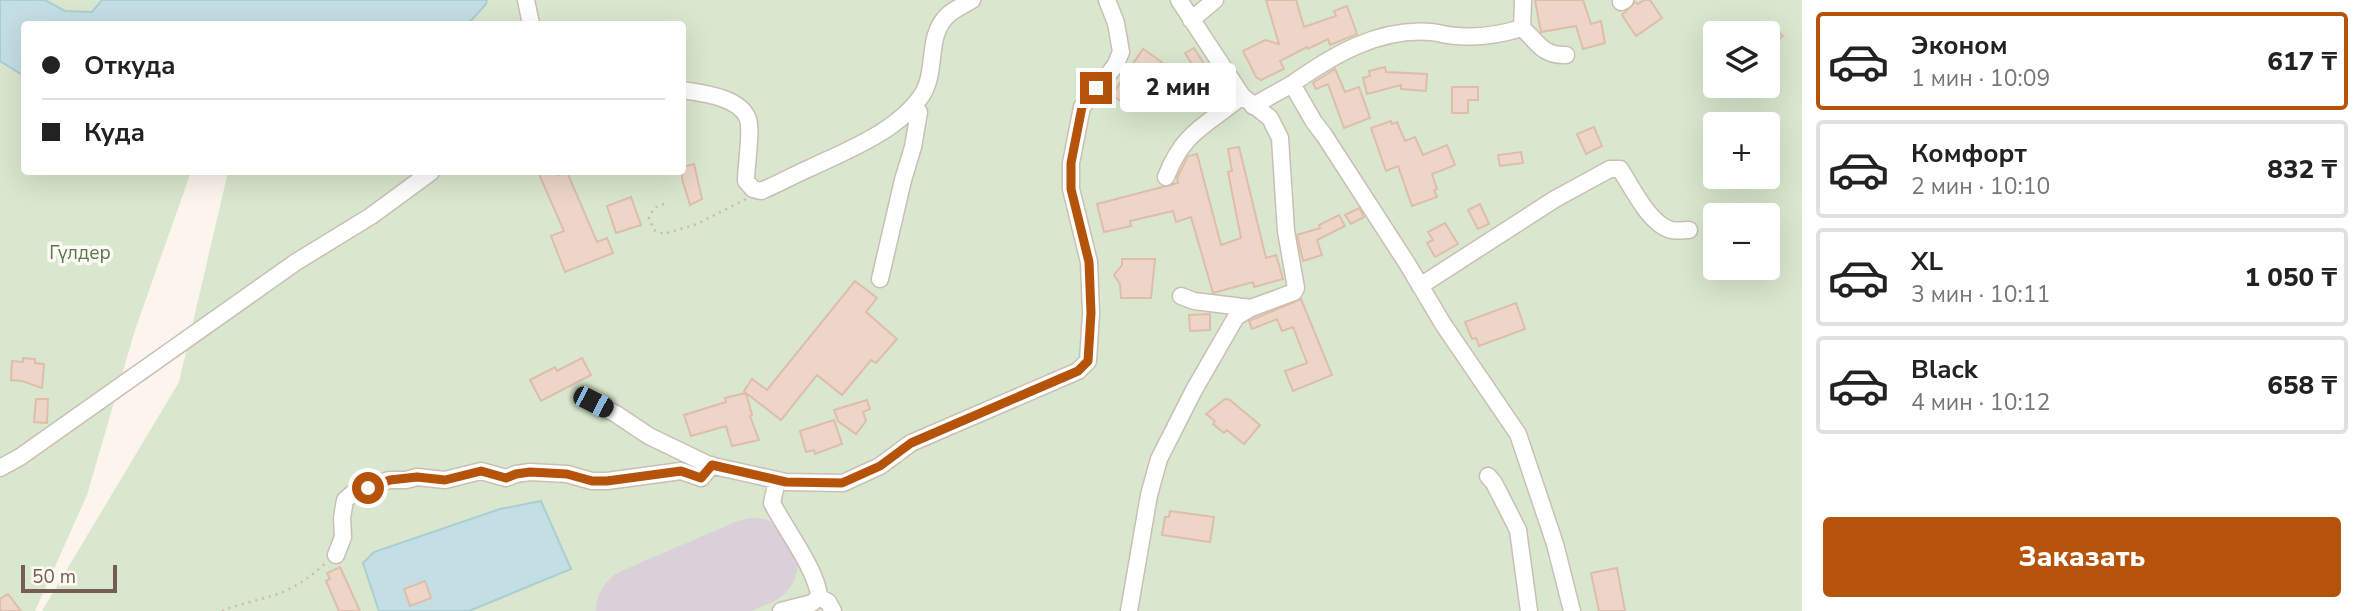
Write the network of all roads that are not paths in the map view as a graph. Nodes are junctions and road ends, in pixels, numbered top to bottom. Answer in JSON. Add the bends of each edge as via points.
{"nodes":[{"id":1,"x":526,"y":0,"type":"edge"},
{"id":2,"x":972,"y":0,"type":"edge"},
{"id":3,"x":1107,"y":0,"type":"edge"},
{"id":4,"x":1179,"y":0,"type":"edge"},
{"id":5,"x":1215,"y":0,"type":"edge"},
{"id":6,"x":1523,"y":0,"type":"edge"},
{"id":7,"x":1191,"y":20,"type":"junction"},
{"id":8,"x":530,"y":21,"type":"edge"},
{"id":9,"x":1522,"y":27,"type":"junction"},
{"id":10,"x":1566,"y":55,"type":"dead end"},
{"id":11,"x":1292,"y":84,"type":"junction"},
{"id":12,"x":686,"y":91,"type":"edge"},
{"id":13,"x":1247,"y":101,"type":"junction"},
{"id":14,"x":913,"y":107,"type":"junction"},
{"id":15,"x":427,"y":175,"type":"edge"},
{"id":16,"x":1166,"y":177,"type":"dead end"},
{"id":17,"x":1689,"y":230,"type":"dead end"},
{"id":18,"x":880,"y":279,"type":"dead end"},
{"id":19,"x":1419,"y":286,"type":"junction"},
{"id":20,"x":1181,"y":296,"type":"dead end"},
{"id":21,"x":1251,"y":308,"type":"junction"},
{"id":22,"x":593,"y":402,"type":"dead end"},
{"id":23,"x":712,"y":465,"type":"junction"},
{"id":24,"x":0,"y":468,"type":"edge"},
{"id":25,"x":1488,"y":476,"type":"dead end"},
{"id":26,"x":777,"y":480,"type":"junction"},
{"id":27,"x":336,"y":555,"type":"road end"},
{"id":28,"x":819,"y":597,"type":"junction"},
{"id":29,"x":781,"y":611,"type":"edge"},
{"id":30,"x":833,"y":611,"type":"edge"},
{"id":31,"x":1129,"y":611,"type":"edge"},
{"id":32,"x":1529,"y":611,"type":"edge"},
{"id":33,"x":1572,"y":611,"type":"edge"}],
"edges":[{"from":1,"to":8,"type":"street"},
{"from":2,"to":14,"type":"street","via":[[941,23],[934,36],[930,76]]},
{"from":3,"to":26,"type":"street","via":[[1121,52],[1082,107],[1071,163],[1071,189],[1089,262],[1088,361],[1078,371],[911,443],[880,466],[842,483]]},
{"from":4,"to":7,"type":"street"},
{"from":5,"to":7,"type":"street"},
{"from":6,"to":9,"type":"street"},
{"from":7,"to":13,"type":"street"},
{"from":9,"to":10,"type":"street","via":[[1542,50]]},
{"from":9,"to":11,"type":"street","via":[[1504,34],[1397,33],[1362,42]]},
{"from":11,"to":13,"type":"street"},
{"from":11,"to":19,"type":"street"},
{"from":12,"to":14,"type":"street","via":[[724,100],[748,119],[746,181],[761,191],[890,126]]},
{"from":13,"to":16,"type":"street","via":[[1216,114],[1198,128],[1174,156]]},
{"from":13,"to":21,"type":"street","via":[[1270,118],[1280,138],[1286,231],[1297,288]]},
{"from":14,"to":18,"type":"street","via":[[919,112],[918,122]]},
{"from":15,"to":24,"type":"street"},
{"from":17,"to":19,"type":"street","via":[[1662,225],[1641,206],[1620,169],[1610,169]]},
{"from":19,"to":33,"type":"street","via":[[1518,434]]},
{"from":20,"to":21,"type":"street"},
{"from":21,"to":31,"type":"street","via":[[1236,317],[1217,347],[1159,459]]},
{"from":22,"to":23,"type":"street","via":[[649,436]]},
{"from":23,"to":26,"type":"street"},
{"from":23,"to":27,"type":"street","via":[[701,478],[681,471],[592,481],[530,472],[506,478],[481,471],[445,480],[390,480],[345,499],[343,537]]},
{"from":25,"to":32,"type":"street","via":[[1518,530]]},
{"from":26,"to":28,"type":"street","via":[[772,503],[808,567]]},
{"from":28,"to":29,"type":"street"},
{"from":28,"to":30,"type":"street"}]}
